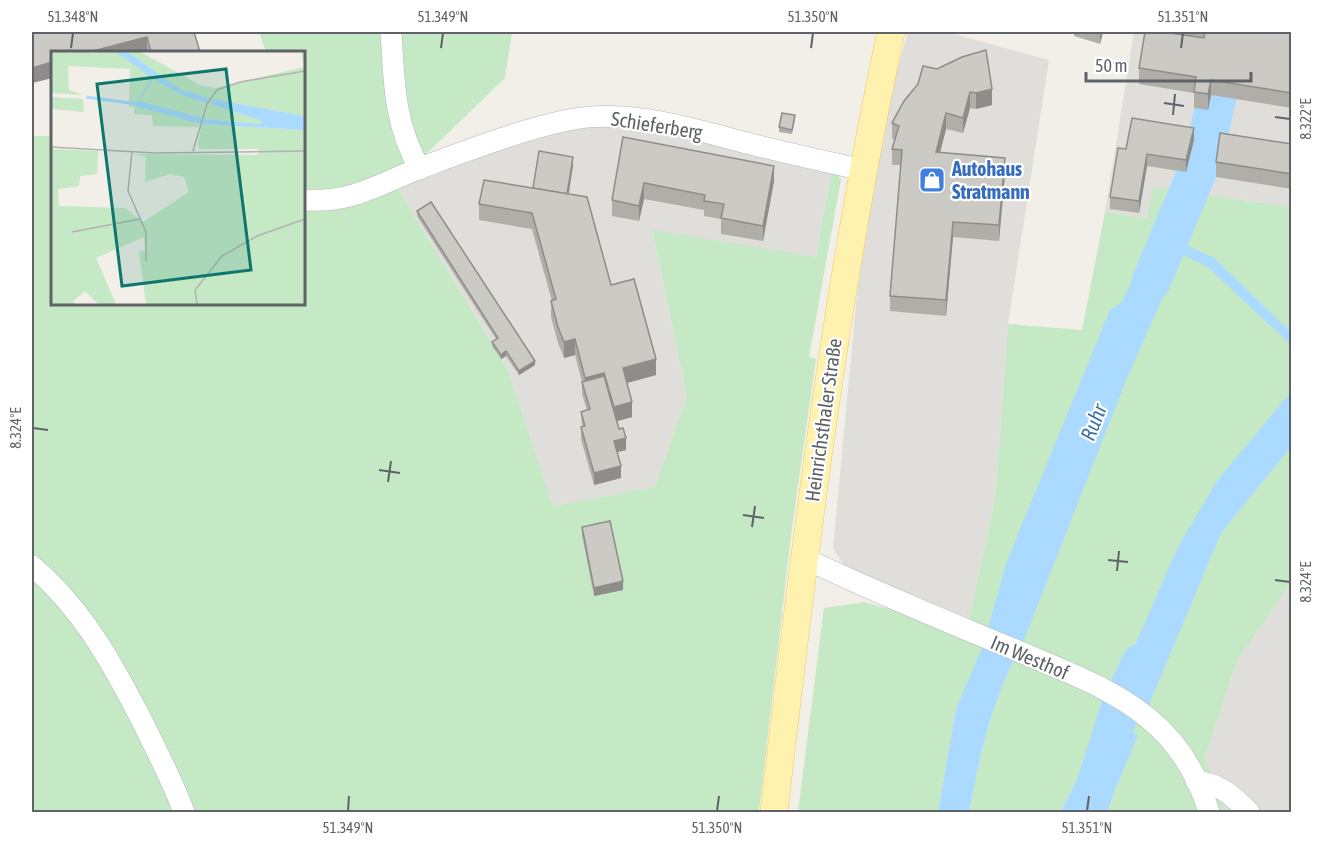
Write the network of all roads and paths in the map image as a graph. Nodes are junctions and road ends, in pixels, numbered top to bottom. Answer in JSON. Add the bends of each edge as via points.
{"nodes":[{"id":1,"x":391,"y":32,"type":"edge"},
{"id":2,"x":891,"y":32,"type":"edge"},
{"id":3,"x":420,"y":169,"type":"junction"},
{"id":4,"x":863,"y":171,"type":"junction"},
{"id":5,"x":304,"y":200,"type":"edge"},
{"id":6,"x":804,"y":558,"type":"junction"},
{"id":7,"x":32,"y":566,"type":"edge"},
{"id":8,"x":1196,"y":781,"type":"junction"},
{"id":9,"x":184,"y":813,"type":"edge"},
{"id":10,"x":774,"y":813,"type":"edge"},
{"id":11,"x":1209,"y":813,"type":"edge"},
{"id":12,"x":1249,"y":813,"type":"edge"}],
"edges":[{"from":1,"to":3,"type":"street","via":[[402,133]]},
{"from":2,"to":4,"type":"main road","name":"Heinrichsthaler Straße"},
{"from":3,"to":4,"type":"street","name":"Schieferberg","via":[[543,126],[611,116],[672,124]]},
{"from":3,"to":5,"type":"street","name":"Schieferberg","via":[[366,193]]},
{"from":4,"to":6,"type":"main road","name":"Heinrichsthaler Straße","via":[[837,319]]},
{"from":6,"to":8,"type":"street","name":"Im Westhof","via":[[1107,692],[1149,718],[1179,750]]},
{"from":6,"to":10,"type":"main road","name":"Heinrichsthaler Straße"},
{"from":7,"to":9,"type":"street","via":[[77,614],[115,668]]},
{"from":8,"to":11,"type":"street","name":"Im Westhof"},
{"from":8,"to":12,"type":"street","via":[[1227,791]]}]}
